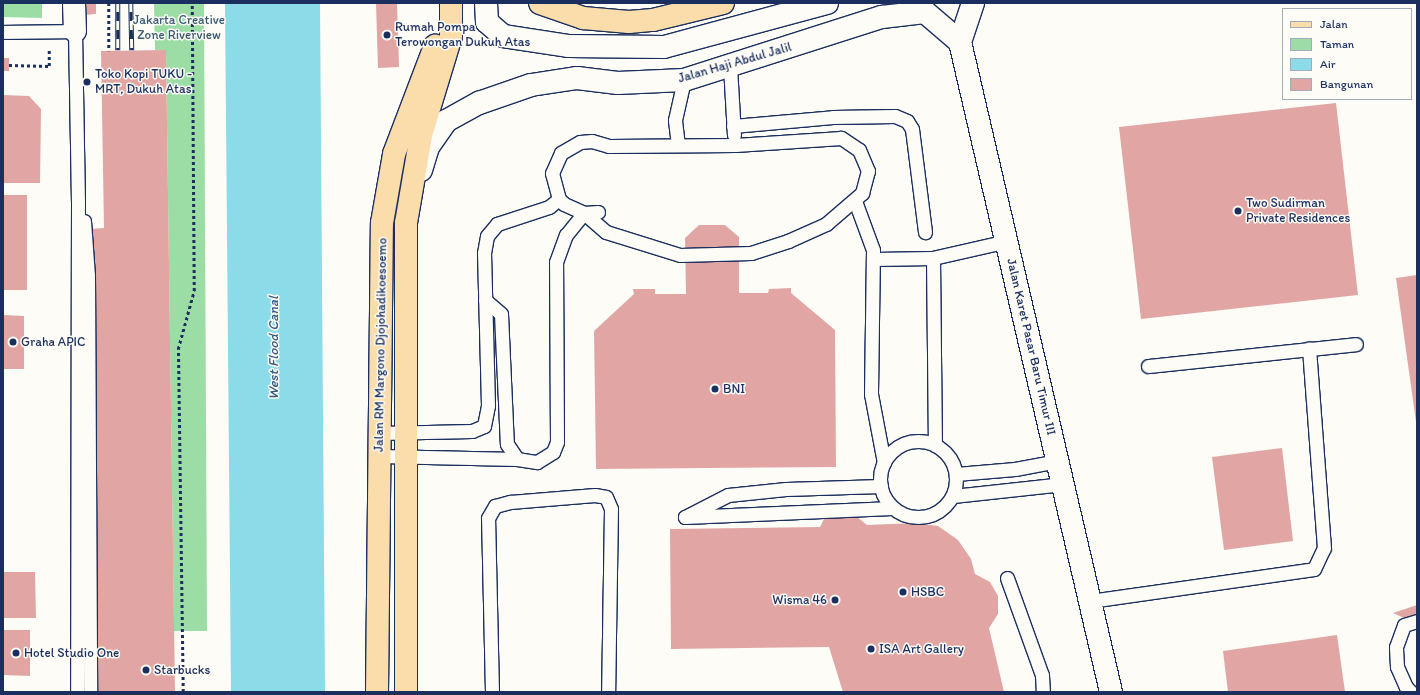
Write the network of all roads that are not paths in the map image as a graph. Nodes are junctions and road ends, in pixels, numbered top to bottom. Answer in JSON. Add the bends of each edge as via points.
{"nodes":[{"id":1,"x":74,"y":3,"type":"edge"},
{"id":2,"x":486,"y":3,"type":"edge"},
{"id":3,"x":540,"y":3,"type":"edge"},
{"id":4,"x":723,"y":3,"type":"edge"},
{"id":5,"x":827,"y":3,"type":"edge"},
{"id":6,"x":904,"y":3,"type":"edge"},
{"id":7,"x":973,"y":3,"type":"edge"},
{"id":8,"x":451,"y":6,"type":"edge"},
{"id":9,"x":925,"y":12,"type":"junction"},
{"id":10,"x":75,"y":31,"type":"junction"},
{"id":11,"x":3,"y":32,"type":"edge"},
{"id":12,"x":960,"y":42,"type":"junction"},
{"id":13,"x":730,"y":66,"type":"junction"},
{"id":14,"x":684,"y":80,"type":"junction"},
{"id":15,"x":733,"y":126,"type":"junction"},
{"id":16,"x":678,"y":145,"type":"junction"},
{"id":17,"x":735,"y":145,"type":"junction"},
{"id":18,"x":559,"y":199,"type":"junction"},
{"id":19,"x":855,"y":201,"type":"junction"},
{"id":20,"x":78,"y":202,"type":"junction"},
{"id":21,"x":598,"y":212,"type":"dead end"},
{"id":22,"x":584,"y":213,"type":"junction"},
{"id":23,"x":406,"y":223,"type":"junction"},
{"id":24,"x":925,"y":232,"type":"dead end"},
{"id":25,"x":1007,"y":241,"type":"junction"},
{"id":26,"x":933,"y":258,"type":"junction"},
{"id":27,"x":874,"y":259,"type":"junction"},
{"id":28,"x":381,"y":267,"type":"junction"},
{"id":29,"x":485,"y":300,"type":"junction"},
{"id":30,"x":1356,"y":344,"type":"dead end"},
{"id":31,"x":1309,"y":349,"type":"junction"},
{"id":32,"x":1148,"y":366,"type":"dead end"},
{"id":33,"x":406,"y":432,"type":"junction"},
{"id":34,"x":380,"y":433,"type":"junction"},
{"id":35,"x":935,"y":445,"type":"junction"},
{"id":36,"x":380,"y":456,"type":"junction"},
{"id":37,"x":406,"y":457,"type":"junction"},
{"id":38,"x":517,"y":459,"type":"junction"},
{"id":39,"x":1058,"y":462,"type":"junction"},
{"id":40,"x":884,"y":463,"type":"junction"},
{"id":41,"x":956,"y":474,"type":"junction"},
{"id":42,"x":1063,"y":484,"type":"junction"},
{"id":43,"x":881,"y":486,"type":"junction"},
{"id":44,"x":953,"y":496,"type":"junction"},
{"id":45,"x":892,"y":508,"type":"junction"},
{"id":46,"x":1007,"y":578,"type":"dead end"},
{"id":47,"x":1090,"y":601,"type":"junction"},
{"id":48,"x":1417,"y":621,"type":"edge"},
{"id":49,"x":77,"y":692,"type":"edge"},
{"id":50,"x":90,"y":692,"type":"edge"},
{"id":51,"x":377,"y":692,"type":"edge"},
{"id":52,"x":406,"y":692,"type":"edge"},
{"id":53,"x":492,"y":692,"type":"edge"},
{"id":54,"x":608,"y":692,"type":"edge"},
{"id":55,"x":1043,"y":692,"type":"edge"},
{"id":56,"x":1111,"y":692,"type":"edge"},
{"id":57,"x":1411,"y":692,"type":"edge"}],
"edges":[{"from":1,"to":10,"type":"street"},
{"from":2,"to":5,"type":"street","via":[[487,22],[503,36],[569,46],[664,47]]},
{"from":3,"to":4,"type":"main road","via":[[583,18],[629,22],[653,20]]},
{"from":6,"to":9,"type":"street"},
{"from":7,"to":12,"type":"street"},
{"from":8,"to":23,"type":"main road","name":"Jalan RM Margono Djojohadikoesoemo","via":[[451,36],[421,135]]},
{"from":8,"to":28,"type":"main road","name":"Jalan RM Margono Djojohadikoesoemo","via":[[394,154],[382,223]]},
{"from":9,"to":12,"type":"street"},
{"from":9,"to":13,"type":"street","name":"Jalan Haji Abdul Jalil","via":[[882,18]]},
{"from":10,"to":11,"type":"lane"},
{"from":10,"to":20,"type":"lane"},
{"from":12,"to":25,"type":"street","name":"Jalan Karet Pasar Baru Timur III"},
{"from":13,"to":14,"type":"street","name":"Jalan Haji Abdul Jalil"},
{"from":13,"to":15,"type":"lane"},
{"from":14,"to":16,"type":"lane","via":[[675,120]]},
{"from":14,"to":23,"type":"street","name":"Jalan Haji Abdul Jalil","via":[[618,83],[577,78],[531,85],[479,103],[446,121],[428,147]]},
{"from":15,"to":17,"type":"lane"},
{"from":15,"to":24,"type":"lane","via":[[833,117],[895,116],[907,121],[912,129]]},
{"from":16,"to":17,"type":"lane"},
{"from":16,"to":18,"type":"lane","via":[[608,146],[592,141],[570,146],[561,153],[552,173]]},
{"from":17,"to":19,"type":"lane","via":[[829,137],[851,143],[862,155],[868,171],[867,182]]},
{"from":18,"to":22,"type":"lane","via":[[573,210]]},
{"from":18,"to":29,"type":"lane","via":[[549,207],[497,224],[486,236]]},
{"from":19,"to":22,"type":"lane","via":[[826,224],[788,241],[751,253],[680,255],[606,232]]},
{"from":19,"to":27,"type":"lane"},
{"from":20,"to":49,"type":"lane"},
{"from":20,"to":50,"type":"lane","via":[[87,238],[88,275]]},
{"from":21,"to":22,"type":"lane"},
{"from":22,"to":38,"type":"lane","via":[[566,235],[556,262],[558,442],[546,458],[526,462]]},
{"from":23,"to":28,"type":"street","name":"Jalan Haji Abdul Jalil"},
{"from":23,"to":33,"type":"main road","name":"Jalan RM Margono Djojohadikoesoemo"},
{"from":25,"to":26,"type":"lane"},
{"from":25,"to":39,"type":"street","name":"Jalan Karet Pasar Baru Timur III"},
{"from":26,"to":27,"type":"lane"},
{"from":26,"to":35,"type":"lane"},
{"from":27,"to":40,"type":"lane","via":[[871,394]]},
{"from":28,"to":34,"type":"main road","name":"Jalan RM Margono Djojohadikoesoemo"},
{"from":29,"to":33,"type":"lane","via":[[488,405],[484,426],[472,431]]},
{"from":29,"to":38,"type":"lane","via":[[501,314],[505,434],[509,448]]},
{"from":30,"to":31,"type":"lane"},
{"from":31,"to":32,"type":"lane"},
{"from":31,"to":47,"type":"lane","via":[[1324,548],[1314,569]]},
{"from":33,"to":34,"type":"lane"},
{"from":33,"to":37,"type":"main road","name":"Jalan RM Margono Djojohadikoesoemo"},
{"from":34,"to":36,"type":"main road","name":"Jalan RM Margono Djojohadikoesoemo"},
{"from":35,"to":40,"type":"lane","via":[[911,442],[891,453]]},
{"from":35,"to":41,"type":"lane","via":[[952,461]]},
{"from":36,"to":37,"type":"lane"},
{"from":36,"to":51,"type":"main road","name":"Jalan RM Margono Djojohadikoesoemo"},
{"from":37,"to":38,"type":"lane"},
{"from":37,"to":52,"type":"main road","name":"Jalan RM Margono Djojohadikoesoemo"},
{"from":39,"to":41,"type":"lane"},
{"from":39,"to":42,"type":"street","name":"Jalan Karet Pasar Baru Timur III"},
{"from":40,"to":43,"type":"lane"},
{"from":41,"to":44,"type":"lane","via":[[957,486]]},
{"from":42,"to":44,"type":"lane"},
{"from":42,"to":47,"type":"street","name":"Jalan Karet Pasar Baru Timur III"},
{"from":43,"to":45,"type":"lane"},
{"from":43,"to":45,"type":"lane","via":[[786,489],[728,495],[685,517]]},
{"from":44,"to":45,"type":"lane","via":[[937,513],[926,517],[902,514]]},
{"from":46,"to":55,"type":"lane","via":[[1042,674]]},
{"from":47,"to":56,"type":"street","name":"Jalan Karet Pasar Baru Timur III"},
{"from":48,"to":57,"type":"lane","via":[[1404,625],[1396,647],[1397,667]]},
{"from":53,"to":54,"type":"lane","via":[[488,518],[495,506],[510,502],[595,495],[606,497],[611,509]]}]}
